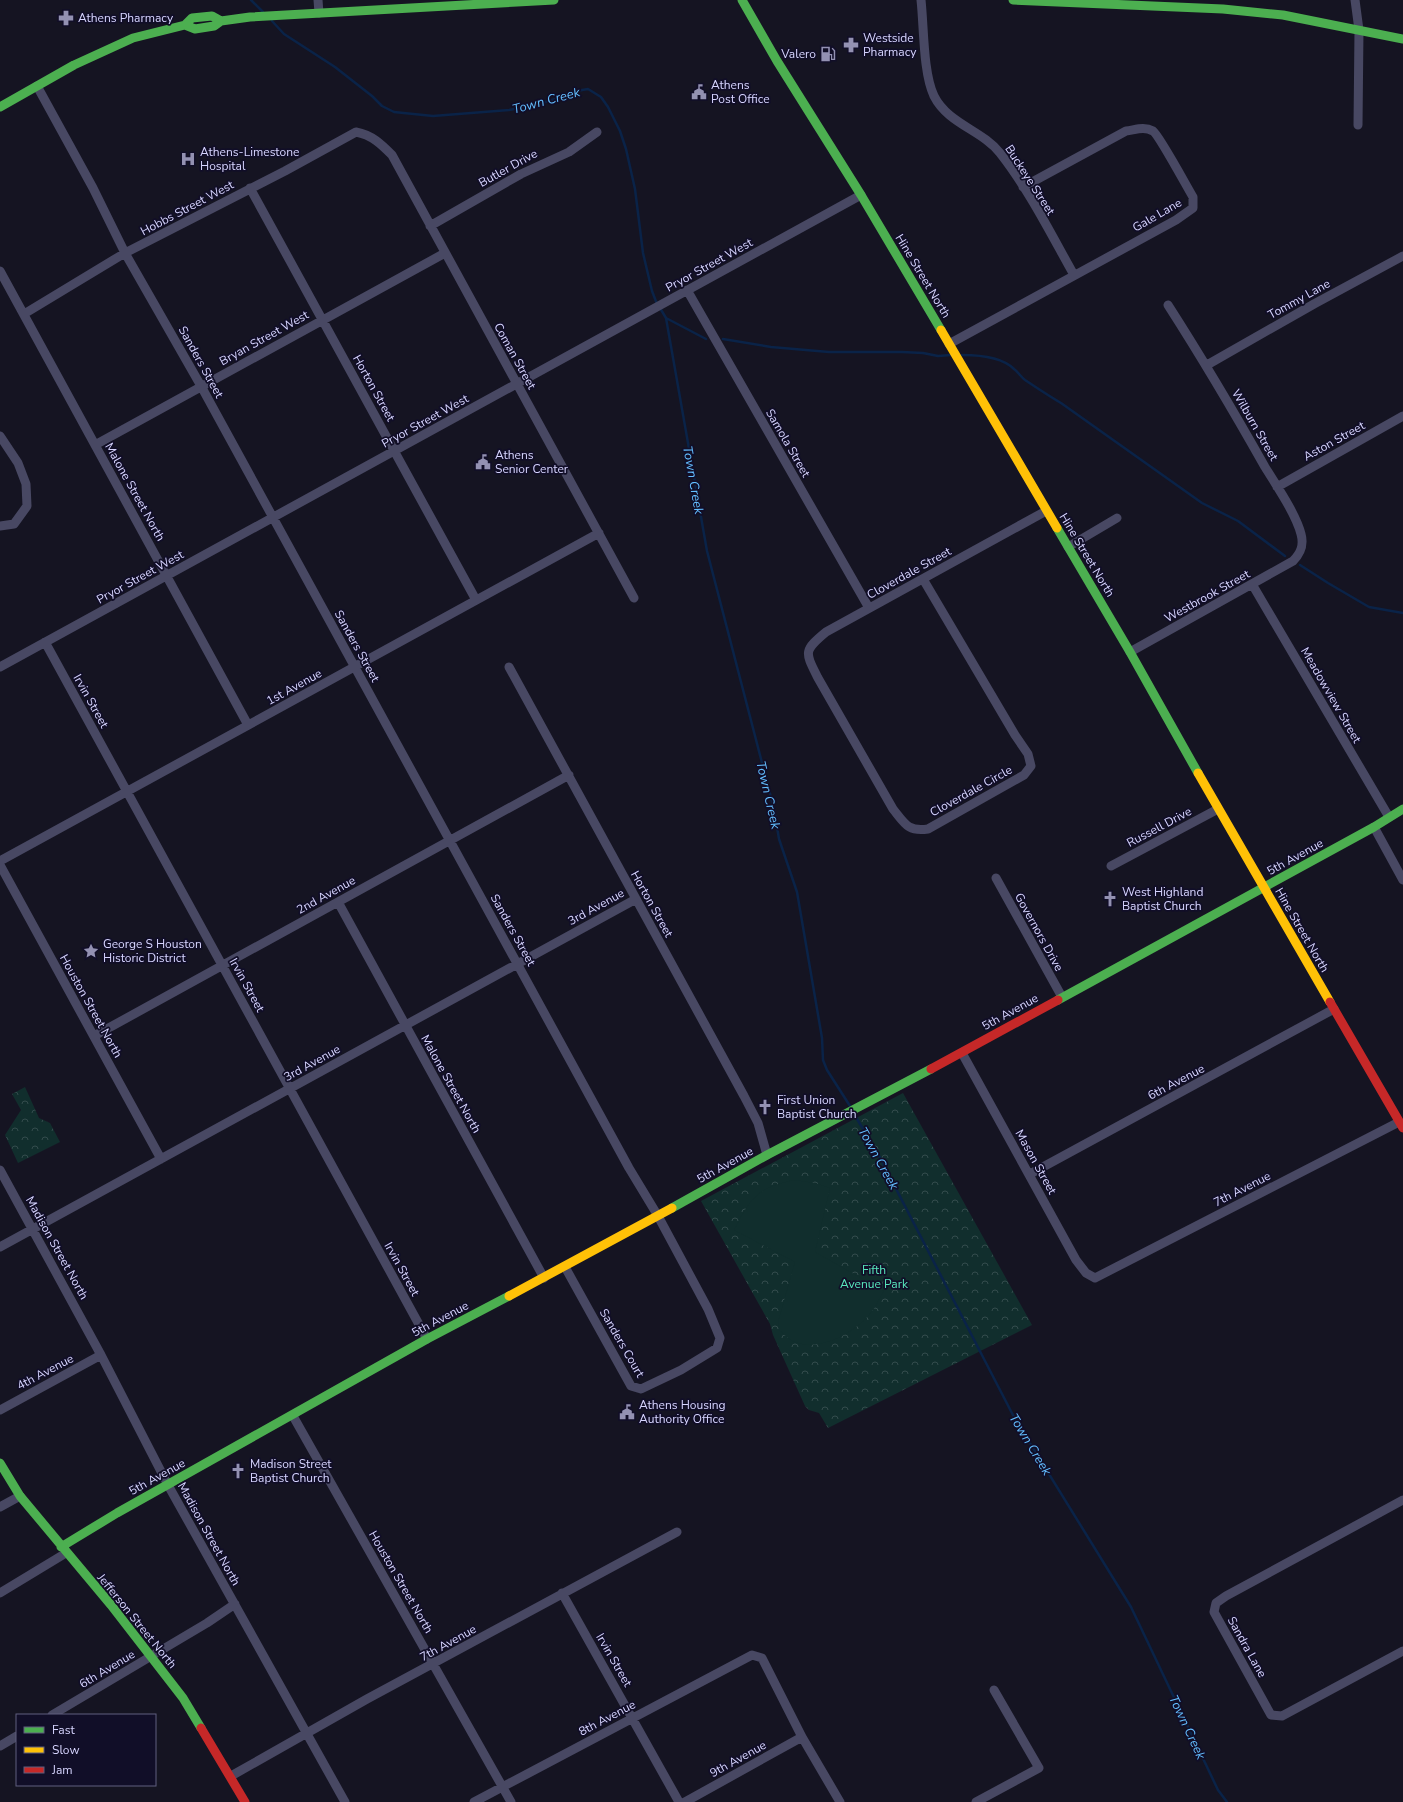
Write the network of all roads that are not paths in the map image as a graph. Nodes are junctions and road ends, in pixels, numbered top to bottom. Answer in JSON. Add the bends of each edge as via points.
{"nodes":[{"id":1,"x":318,"y":0,"type":"edge"},
{"id":2,"x":554,"y":0,"type":"edge"},
{"id":3,"x":742,"y":0,"type":"edge"},
{"id":4,"x":922,"y":0,"type":"edge"},
{"id":5,"x":1013,"y":0,"type":"edge"},
{"id":6,"x":1218,"y":0,"type":"edge"},
{"id":7,"x":1355,"y":0,"type":"edge"},
{"id":8,"x":1223,"y":9,"type":"junction"},
{"id":9,"x":319,"y":13,"type":"junction"},
{"id":10,"x":1359,"y":30,"type":"junction"},
{"id":11,"x":1403,"y":39,"type":"edge"},
{"id":12,"x":37,"y":86,"type":"junction"},
{"id":13,"x":0,"y":107,"type":"edge"},
{"id":14,"x":1358,"y":125,"type":"dead end"},
{"id":15,"x":597,"y":132,"type":"dead end"},
{"id":16,"x":366,"y":134,"type":"joint"},
{"id":17,"x":1023,"y":187,"type":"junction"},
{"id":18,"x":250,"y":188,"type":"junction"},
{"id":19,"x":861,"y":195,"type":"junction"},
{"id":20,"x":430,"y":226,"type":"junction"},
{"id":21,"x":125,"y":253,"type":"junction"},
{"id":22,"x":445,"y":253,"type":"junction"},
{"id":23,"x":1403,"y":256,"type":"edge"},
{"id":24,"x":0,"y":271,"type":"edge"},
{"id":25,"x":1074,"y":275,"type":"junction"},
{"id":26,"x":687,"y":290,"type":"junction"},
{"id":27,"x":1168,"y":305,"type":"dead end"},
{"id":28,"x":24,"y":314,"type":"junction"},
{"id":29,"x":322,"y":320,"type":"junction"},
{"id":30,"x":949,"y":344,"type":"junction"},
{"id":31,"x":1207,"y":365,"type":"junction"},
{"id":32,"x":517,"y":384,"type":"junction"},
{"id":33,"x":201,"y":386,"type":"junction"},
{"id":34,"x":1403,"y":416,"type":"edge"},
{"id":35,"x":0,"y":436,"type":"edge"},
{"id":36,"x":95,"y":445,"type":"junction"},
{"id":37,"x":394,"y":451,"type":"junction"},
{"id":38,"x":1277,"y":487,"type":"junction"},
{"id":39,"x":1046,"y":511,"type":"junction"},
{"id":40,"x":273,"y":518,"type":"junction"},
{"id":41,"x":1116,"y":518,"type":"dead end"},
{"id":42,"x":0,"y":526,"type":"edge"},
{"id":43,"x":599,"y":533,"type":"junction"},
{"id":44,"x":1068,"y":547,"type":"junction"},
{"id":45,"x":1294,"y":560,"type":"joint"},
{"id":46,"x":167,"y":576,"type":"junction"},
{"id":47,"x":923,"y":579,"type":"junction"},
{"id":48,"x":1252,"y":584,"type":"junction"},
{"id":49,"x":634,"y":598,"type":"dead end"},
{"id":50,"x":476,"y":600,"type":"junction"},
{"id":51,"x":869,"y":608,"type":"junction"},
{"id":52,"x":46,"y":642,"type":"junction"},
{"id":53,"x":1130,"y":652,"type":"junction"},
{"id":54,"x":0,"y":667,"type":"edge"},
{"id":55,"x":355,"y":667,"type":"junction"},
{"id":56,"x":509,"y":667,"type":"dead end"},
{"id":57,"x":815,"y":672,"type":"joint"},
{"id":58,"x":248,"y":725,"type":"junction"},
{"id":59,"x":569,"y":776,"type":"junction"},
{"id":60,"x":127,"y":792,"type":"junction"},
{"id":61,"x":1218,"y":809,"type":"junction"},
{"id":62,"x":1403,"y":809,"type":"edge"},
{"id":63,"x":1389,"y":817,"type":"junction"},
{"id":64,"x":1374,"y":827,"type":"junction"},
{"id":65,"x":450,"y":841,"type":"junction"},
{"id":66,"x":0,"y":861,"type":"edge"},
{"id":67,"x":0,"y":865,"type":"edge"},
{"id":68,"x":1111,"y":866,"type":"dead end"},
{"id":69,"x":996,"y":878,"type":"dead end"},
{"id":70,"x":1403,"y":880,"type":"edge"},
{"id":71,"x":1264,"y":888,"type":"junction"},
{"id":72,"x":636,"y":899,"type":"junction"},
{"id":73,"x":338,"y":902,"type":"junction"},
{"id":74,"x":517,"y":964,"type":"junction"},
{"id":75,"x":222,"y":965,"type":"junction"},
{"id":76,"x":1062,"y":997,"type":"junction"},
{"id":77,"x":1334,"y":1009,"type":"junction"},
{"id":78,"x":405,"y":1025,"type":"junction"},
{"id":79,"x":94,"y":1036,"type":"junction"},
{"id":80,"x":962,"y":1052,"type":"junction"},
{"id":81,"x":290,"y":1089,"type":"junction"},
{"id":82,"x":1401,"y":1125,"type":"edge"},
{"id":83,"x":767,"y":1155,"type":"junction"},
{"id":84,"x":161,"y":1159,"type":"junction"},
{"id":85,"x":0,"y":1170,"type":"edge"},
{"id":86,"x":1030,"y":1174,"type":"junction"},
{"id":87,"x":658,"y":1216,"type":"junction"},
{"id":88,"x":33,"y":1230,"type":"junction"},
{"id":89,"x":0,"y":1247,"type":"edge"},
{"id":90,"x":565,"y":1267,"type":"junction"},
{"id":91,"x":544,"y":1278,"type":"junction"},
{"id":92,"x":1095,"y":1278,"type":"joint"},
{"id":93,"x":427,"y":1339,"type":"junction"},
{"id":94,"x":101,"y":1355,"type":"junction"},
{"id":95,"x":0,"y":1410,"type":"edge"},
{"id":96,"x":293,"y":1416,"type":"junction"},
{"id":97,"x":0,"y":1463,"type":"edge"},
{"id":98,"x":168,"y":1485,"type":"junction"},
{"id":99,"x":20,"y":1496,"type":"junction"},
{"id":100,"x":1403,"y":1500,"type":"edge"},
{"id":101,"x":0,"y":1507,"type":"edge"},
{"id":102,"x":677,"y":1532,"type":"dead end"},
{"id":103,"x":64,"y":1550,"type":"junction"},
{"id":104,"x":0,"y":1593,"type":"edge"},
{"id":105,"x":562,"y":1593,"type":"junction"},
{"id":106,"x":235,"y":1604,"type":"junction"},
{"id":107,"x":1403,"y":1650,"type":"edge"},
{"id":108,"x":151,"y":1656,"type":"junction"},
{"id":109,"x":434,"y":1664,"type":"junction"},
{"id":110,"x":994,"y":1690,"type":"dead end"},
{"id":111,"x":54,"y":1714,"type":"edge"},
{"id":112,"x":633,"y":1718,"type":"junction"},
{"id":113,"x":306,"y":1733,"type":"junction"},
{"id":114,"x":16,"y":1737,"type":"edge"},
{"id":115,"x":802,"y":1737,"type":"junction"},
{"id":116,"x":0,"y":1746,"type":"edge"},
{"id":117,"x":231,"y":1776,"type":"junction"},
{"id":118,"x":502,"y":1787,"type":"junction"},
{"id":119,"x":245,"y":1802,"type":"edge"},
{"id":120,"x":345,"y":1802,"type":"edge"},
{"id":121,"x":474,"y":1802,"type":"edge"},
{"id":122,"x":511,"y":1802,"type":"edge"},
{"id":123,"x":679,"y":1802,"type":"edge"},
{"id":124,"x":685,"y":1802,"type":"edge"},
{"id":125,"x":840,"y":1802,"type":"edge"},
{"id":126,"x":976,"y":1802,"type":"edge"}],
"edges":[{"from":1,"to":9,"type":"street"},
{"from":2,"to":9,"type":"street"},
{"from":3,"to":19,"type":"street","name":"Hine Street North"},
{"from":4,"to":17,"type":"street","name":"Buckeye Street","via":[[928,75],[934,96],[948,114],[984,138],[999,152]]},
{"from":5,"to":8,"type":"street"},
{"from":6,"to":8,"type":"street"},
{"from":7,"to":10,"type":"street"},
{"from":8,"to":10,"type":"street","via":[[1283,15]]},
{"from":9,"to":12,"type":"street","via":[[250,17],[222,21],[214,26],[195,29],[185,25],[154,32],[133,38],[74,65]]},
{"from":10,"to":11,"type":"street"},
{"from":10,"to":14,"type":"street"},
{"from":12,"to":13,"type":"street"},
{"from":12,"to":21,"type":"street","name":"Sanders Street"},
{"from":15,"to":20,"type":"street","name":"Butler Drive","via":[[569,152],[521,174]]},
{"from":16,"to":18,"type":"street","name":"Hobbs Street West","via":[[356,132]]},
{"from":16,"to":20,"type":"street","name":"Coman Street","via":[[392,155]]},
{"from":17,"to":25,"type":"street","name":"Buckeye Street"},
{"from":17,"to":25,"type":"street","name":"Gale Lane","via":[[1126,131],[1144,128],[1154,132],[1161,141],[1193,197],[1193,208],[1176,220]]},
{"from":18,"to":21,"type":"street","name":"Hobbs Street West"},
{"from":18,"to":29,"type":"street","name":"Horton Street"},
{"from":19,"to":26,"type":"street","name":"Pryor Street West"},
{"from":19,"to":30,"type":"street","name":"Hine Street North"},
{"from":20,"to":22,"type":"street","name":"Coman Street"},
{"from":21,"to":28,"type":"street","name":"Hobbs Street West"},
{"from":21,"to":33,"type":"street","name":"Sanders Street"},
{"from":22,"to":29,"type":"street","name":"Bryan Street West"},
{"from":22,"to":32,"type":"street","name":"Coman Street"},
{"from":23,"to":31,"type":"street","name":"Tommy Lane"},
{"from":24,"to":28,"type":"street","name":"Malone Street North"},
{"from":25,"to":30,"type":"street","name":"Gale Lane"},
{"from":26,"to":32,"type":"street","name":"Pryor Street West"},
{"from":26,"to":51,"type":"street","name":"Samola Street"},
{"from":27,"to":31,"type":"street","name":"Wilburn Street"},
{"from":28,"to":36,"type":"street","name":"Malone Street North"},
{"from":29,"to":33,"type":"street","name":"Bryan Street West"},
{"from":29,"to":37,"type":"street","name":"Horton Street"},
{"from":30,"to":39,"type":"street","name":"Hine Street North"},
{"from":31,"to":38,"type":"street","name":"Wilburn Street"},
{"from":32,"to":37,"type":"street","name":"Pryor Street West"},
{"from":32,"to":43,"type":"street","name":"Coman Street"},
{"from":33,"to":36,"type":"street","name":"Bryan Street West"},
{"from":33,"to":40,"type":"street","name":"Sanders Street"},
{"from":34,"to":38,"type":"street","name":"Aston Street"},
{"from":35,"to":42,"type":"street","via":[[18,463],[26,484],[27,506],[14,524]]},
{"from":36,"to":46,"type":"street","name":"Malone Street North"},
{"from":37,"to":40,"type":"street","name":"Pryor Street West"},
{"from":37,"to":50,"type":"street","name":"Horton Street"},
{"from":38,"to":45,"type":"street","name":"Wilburn Street","via":[[1301,532],[1300,553]]},
{"from":39,"to":44,"type":"street","name":"Hine Street North"},
{"from":39,"to":47,"type":"street","name":"Cloverdale Street"},
{"from":40,"to":46,"type":"street","name":"Pryor Street West"},
{"from":40,"to":55,"type":"street","name":"Sanders Street"},
{"from":41,"to":44,"type":"street"},
{"from":43,"to":49,"type":"street","name":"Coman Street"},
{"from":43,"to":50,"type":"street","name":"1st Avenue"},
{"from":44,"to":53,"type":"street","name":"Hine Street North"},
{"from":45,"to":48,"type":"street","name":"Westbrook Street"},
{"from":46,"to":52,"type":"street","name":"Pryor Street West"},
{"from":46,"to":58,"type":"street","name":"Malone Street North"},
{"from":47,"to":51,"type":"street","name":"Cloverdale Street"},
{"from":47,"to":57,"type":"street","name":"Cloverdale Circle","via":[[1028,754],[1031,766],[1024,775],[928,828],[917,830],[906,826],[893,809]]},
{"from":48,"to":53,"type":"street","name":"Westbrook Street"},
{"from":48,"to":63,"type":"street","name":"Meadowview Street"},
{"from":50,"to":55,"type":"street","name":"1st Avenue"},
{"from":51,"to":57,"type":"street","name":"Cloverdale Street","via":[[826,632],[810,646],[808,657]]},
{"from":52,"to":54,"type":"street","name":"Pryor Street West"},
{"from":52,"to":60,"type":"street","name":"Irvin Street"},
{"from":53,"to":61,"type":"street","name":"Hine Street North"},
{"from":55,"to":58,"type":"street","name":"1st Avenue"},
{"from":55,"to":65,"type":"street","name":"Sanders Street"},
{"from":56,"to":59,"type":"street","name":"Horton Street"},
{"from":58,"to":60,"type":"street","name":"1st Avenue"},
{"from":59,"to":65,"type":"street","name":"2nd Avenue"},
{"from":59,"to":72,"type":"street","name":"Horton Street"},
{"from":60,"to":66,"type":"street","name":"1st Avenue"},
{"from":60,"to":75,"type":"street","name":"Irvin Street"},
{"from":61,"to":68,"type":"street","name":"Russell Drive"},
{"from":61,"to":71,"type":"street","name":"Hine Street North"},
{"from":62,"to":63,"type":"street","name":"5th Avenue"},
{"from":63,"to":64,"type":"street","name":"5th Avenue"},
{"from":64,"to":70,"type":"street"},
{"from":64,"to":71,"type":"street","name":"5th Avenue"},
{"from":65,"to":73,"type":"street","name":"2nd Avenue"},
{"from":65,"to":74,"type":"street","name":"Sanders Street"},
{"from":67,"to":79,"type":"street","name":"Houston Street North"},
{"from":69,"to":76,"type":"street","name":"Governors Drive"},
{"from":71,"to":76,"type":"street","name":"5th Avenue"},
{"from":71,"to":77,"type":"street","name":"Hine Street North"},
{"from":72,"to":74,"type":"street","name":"3rd Avenue"},
{"from":72,"to":83,"type":"street","name":"Horton Street","via":[[758,1123]]},
{"from":73,"to":75,"type":"street","name":"2nd Avenue"},
{"from":73,"to":78,"type":"street","name":"Malone Street North"},
{"from":74,"to":78,"type":"street","name":"3rd Avenue"},
{"from":74,"to":87,"type":"street","name":"Sanders Street"},
{"from":75,"to":79,"type":"street","name":"2nd Avenue"},
{"from":75,"to":81,"type":"street","name":"Irvin Street"},
{"from":76,"to":80,"type":"street","name":"5th Avenue"},
{"from":77,"to":82,"type":"street","name":"Hine Street North"},
{"from":77,"to":86,"type":"street","name":"6th Avenue"},
{"from":78,"to":81,"type":"street","name":"3rd Avenue"},
{"from":78,"to":91,"type":"street","name":"Malone Street North"},
{"from":79,"to":84,"type":"street","name":"Houston Street North"},
{"from":80,"to":83,"type":"street","name":"5th Avenue"},
{"from":80,"to":86,"type":"street","name":"Mason Street"},
{"from":81,"to":84,"type":"street","name":"3rd Avenue"},
{"from":81,"to":93,"type":"street","name":"Irvin Street"},
{"from":82,"to":92,"type":"street","name":"7th Avenue"},
{"from":83,"to":87,"type":"street","name":"5th Avenue"},
{"from":84,"to":88,"type":"street","name":"3rd Avenue"},
{"from":85,"to":88,"type":"street","name":"Madison Street North"},
{"from":86,"to":92,"type":"street","name":"Mason Street","via":[[1076,1260],[1086,1273]]},
{"from":87,"to":90,"type":"street","name":"5th Avenue"},
{"from":87,"to":90,"type":"street","name":"Sanders Court","via":[[708,1309],[720,1338],[717,1348],[661,1381],[641,1389],[631,1386]]},
{"from":88,"to":89,"type":"street","name":"3rd Avenue"},
{"from":88,"to":94,"type":"street","name":"Madison Street North"},
{"from":90,"to":91,"type":"street","name":"5th Avenue"},
{"from":91,"to":93,"type":"street","name":"5th Avenue"},
{"from":93,"to":96,"type":"street","name":"5th Avenue"},
{"from":94,"to":95,"type":"street","name":"4th Avenue"},
{"from":94,"to":98,"type":"street","name":"Madison Street North"},
{"from":96,"to":98,"type":"street","name":"5th Avenue"},
{"from":96,"to":109,"type":"street","name":"Houston Street North"},
{"from":97,"to":99,"type":"street","name":"Jefferson Street North"},
{"from":98,"to":103,"type":"street","name":"5th Avenue"},
{"from":98,"to":106,"type":"street","name":"Madison Street North"},
{"from":99,"to":101,"type":"street"},
{"from":99,"to":103,"type":"street","name":"Jefferson Street North"},
{"from":100,"to":107,"type":"street","name":"Sandra Lane","via":[[1226,1596],[1216,1603],[1214,1612],[1271,1715],[1282,1716]]},
{"from":102,"to":105,"type":"street","name":"7th Avenue"},
{"from":103,"to":104,"type":"street","name":"5th Avenue"},
{"from":103,"to":108,"type":"street","name":"Jefferson Street North"},
{"from":105,"to":109,"type":"street","name":"7th Avenue"},
{"from":105,"to":112,"type":"street","name":"Irvin Street"},
{"from":106,"to":108,"type":"street","name":"6th Avenue"},
{"from":106,"to":113,"type":"street","name":"Madison Street North"},
{"from":108,"to":111,"type":"street","name":"6th Avenue"},
{"from":108,"to":117,"type":"street","name":"Jefferson Street North","via":[[183,1698]]},
{"from":109,"to":113,"type":"street","name":"7th Avenue"},
{"from":109,"to":118,"type":"street","name":"Houston Street North"},
{"from":110,"to":126,"type":"street","via":[[1039,1768]]},
{"from":112,"to":115,"type":"street","name":"8th Avenue","via":[[752,1655],[762,1658]]},
{"from":112,"to":118,"type":"street","name":"8th Avenue"},
{"from":112,"to":123,"type":"street","name":"Irvin Street"},
{"from":113,"to":117,"type":"street","name":"7th Avenue"},
{"from":113,"to":120,"type":"street","name":"Madison Street North"},
{"from":114,"to":116,"type":"street"},
{"from":115,"to":124,"type":"street","name":"9th Avenue"},
{"from":115,"to":125,"type":"street"},
{"from":117,"to":119,"type":"street","name":"Jefferson Street North"},
{"from":118,"to":121,"type":"street","name":"8th Avenue"},
{"from":118,"to":122,"type":"street","name":"Houston Street North"}]}
